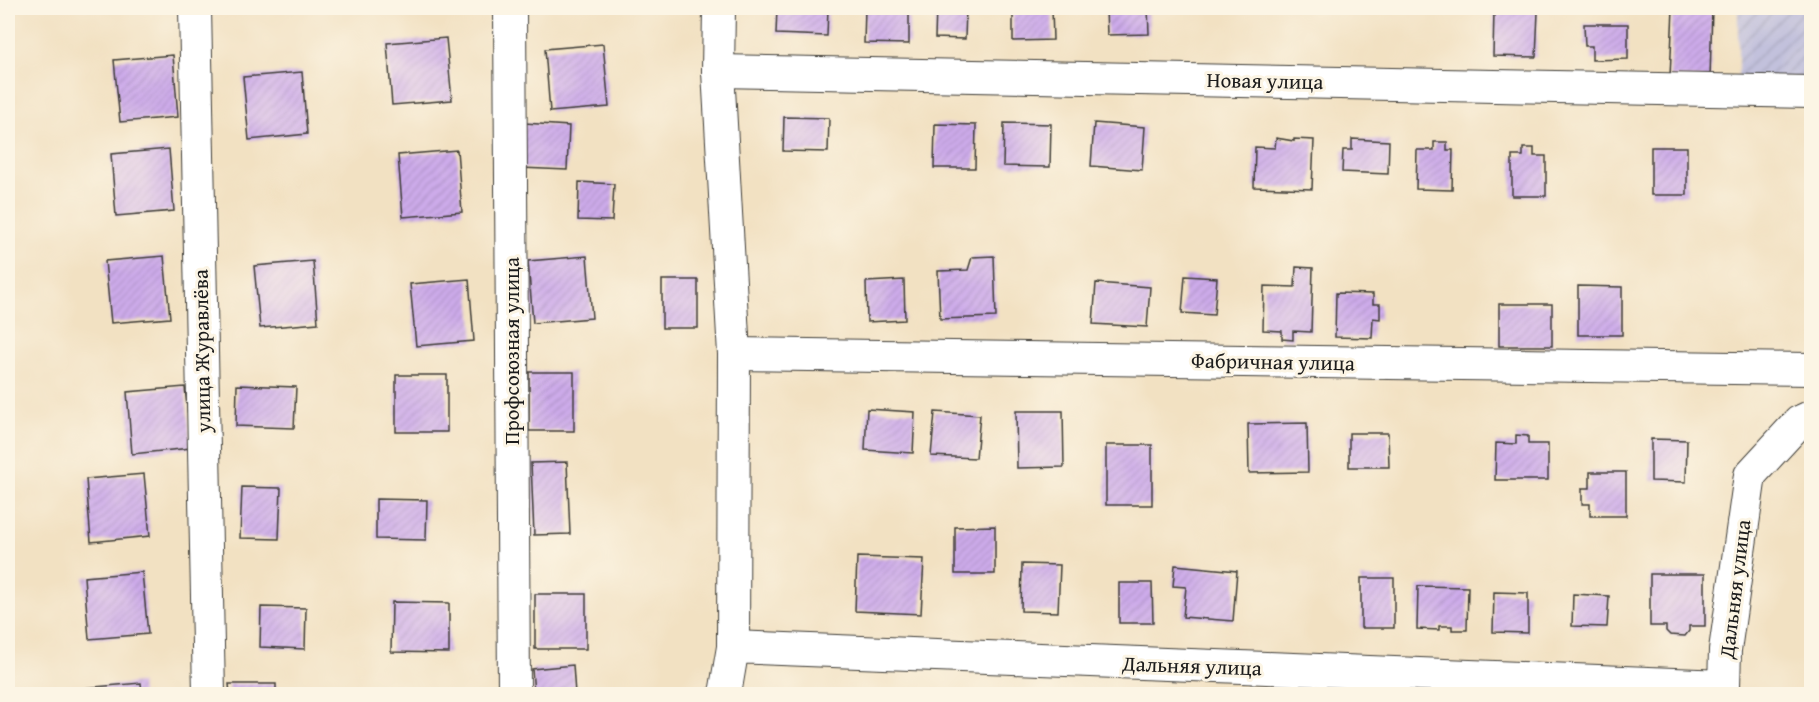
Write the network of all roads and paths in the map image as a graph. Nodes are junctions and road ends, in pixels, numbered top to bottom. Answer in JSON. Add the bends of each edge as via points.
{"nodes":[{"id":1,"x":195,"y":8,"type":"edge"},
{"id":2,"x":510,"y":8,"type":"edge"},
{"id":3,"x":719,"y":8,"type":"edge"},
{"id":4,"x":718,"y":71,"type":"junction"},
{"id":5,"x":1812,"y":92,"type":"edge"},
{"id":6,"x":734,"y":354,"type":"junction"},
{"id":7,"x":1812,"y":369,"type":"edge"},
{"id":8,"x":1812,"y":416,"type":"edge"},
{"id":9,"x":733,"y":648,"type":"junction"},
{"id":10,"x":209,"y":694,"type":"edge"},
{"id":11,"x":514,"y":694,"type":"edge"},
{"id":12,"x":726,"y":694,"type":"edge"}],
"edges":[{"from":1,"to":10,"type":"street","name":"улица Журавлёва"},
{"from":2,"to":11,"type":"street","name":"Профсоюзная улица"},
{"from":3,"to":4,"type":"street"},
{"from":4,"to":5,"type":"street","name":"Новая улица"},
{"from":4,"to":6,"type":"street"},
{"from":6,"to":7,"type":"street","name":"Фабричная улица"},
{"from":6,"to":9,"type":"street"},
{"from":8,"to":9,"type":"street","name":"Дальняя улица","via":[[1799,422],[1750,475],[1725,650],[1724,686]]},
{"from":9,"to":12,"type":"street"}]}
